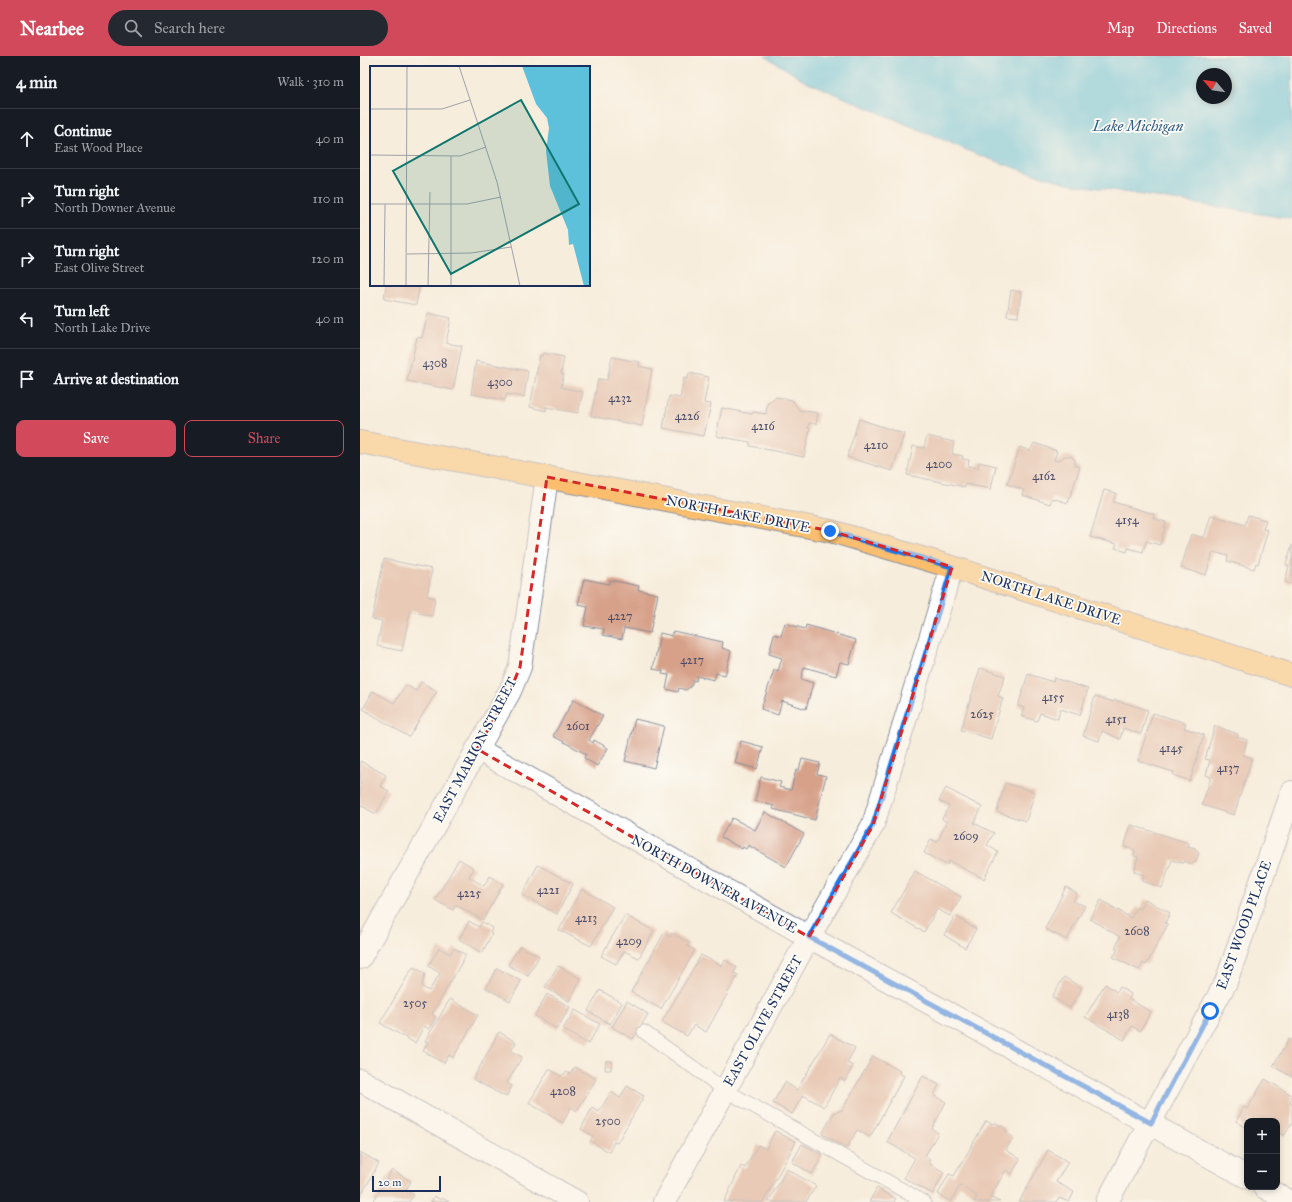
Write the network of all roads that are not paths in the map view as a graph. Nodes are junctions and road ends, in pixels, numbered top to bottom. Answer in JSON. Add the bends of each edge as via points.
{"nodes":[{"id":1,"x":360,"y":442,"type":"edge"},
{"id":2,"x":547,"y":477,"type":"junction"},
{"id":3,"x":952,"y":567,"type":"junction"},
{"id":4,"x":1292,"y":675,"type":"edge"},
{"id":5,"x":477,"y":749,"type":"junction"},
{"id":6,"x":1292,"y":792,"type":"edge"},
{"id":7,"x":809,"y":937,"type":"junction"},
{"id":8,"x":360,"y":958,"type":"edge"},
{"id":9,"x":644,"y":1032,"type":"dead end"},
{"id":10,"x":360,"y":1080,"type":"edge"},
{"id":11,"x":725,"y":1090,"type":"junction"},
{"id":12,"x":1151,"y":1123,"type":"junction"},
{"id":13,"x":1244,"y":1175,"type":"edge"},
{"id":14,"x":1269,"y":1190,"type":"edge"},
{"id":15,"x":577,"y":1202,"type":"edge"},
{"id":16,"x":664,"y":1202,"type":"edge"},
{"id":17,"x":924,"y":1202,"type":"edge"},
{"id":18,"x":1107,"y":1202,"type":"edge"},
{"id":19,"x":1291,"y":1202,"type":"edge"}],
"edges":[{"from":1,"to":2,"type":"main road","name":"NORTH LAKE DRIVE"},
{"from":2,"to":3,"type":"main road","name":"NORTH LAKE DRIVE","via":[[830,531]]},
{"from":2,"to":5,"type":"street","name":"EAST MARION STREET","via":[[520,667],[510,691]]},
{"from":3,"to":4,"type":"main road","name":"NORTH LAKE DRIVE"},
{"from":3,"to":7,"type":"street","name":"EAST OLIVE STREET","via":[[873,825]]},
{"from":5,"to":7,"type":"street","name":"NORTH DOWNER AVENUE"},
{"from":5,"to":8,"type":"street","name":"EAST MARION STREET"},
{"from":6,"to":12,"type":"street","name":"EAST WOOD PLACE","via":[[1226,982]]},
{"from":7,"to":11,"type":"street","name":"EAST OLIVE STREET"},
{"from":7,"to":12,"type":"street","name":"NORTH DOWNER AVENUE"},
{"from":9,"to":11,"type":"lane"},
{"from":10,"to":15,"type":"street"},
{"from":11,"to":16,"type":"street","name":"EAST OLIVE STREET"},
{"from":11,"to":17,"type":"lane"},
{"from":12,"to":13,"type":"street","name":"NORTH DOWNER AVENUE"},
{"from":12,"to":18,"type":"street","name":"EAST WOOD PLACE"},
{"from":14,"to":19,"type":"street"}]}
